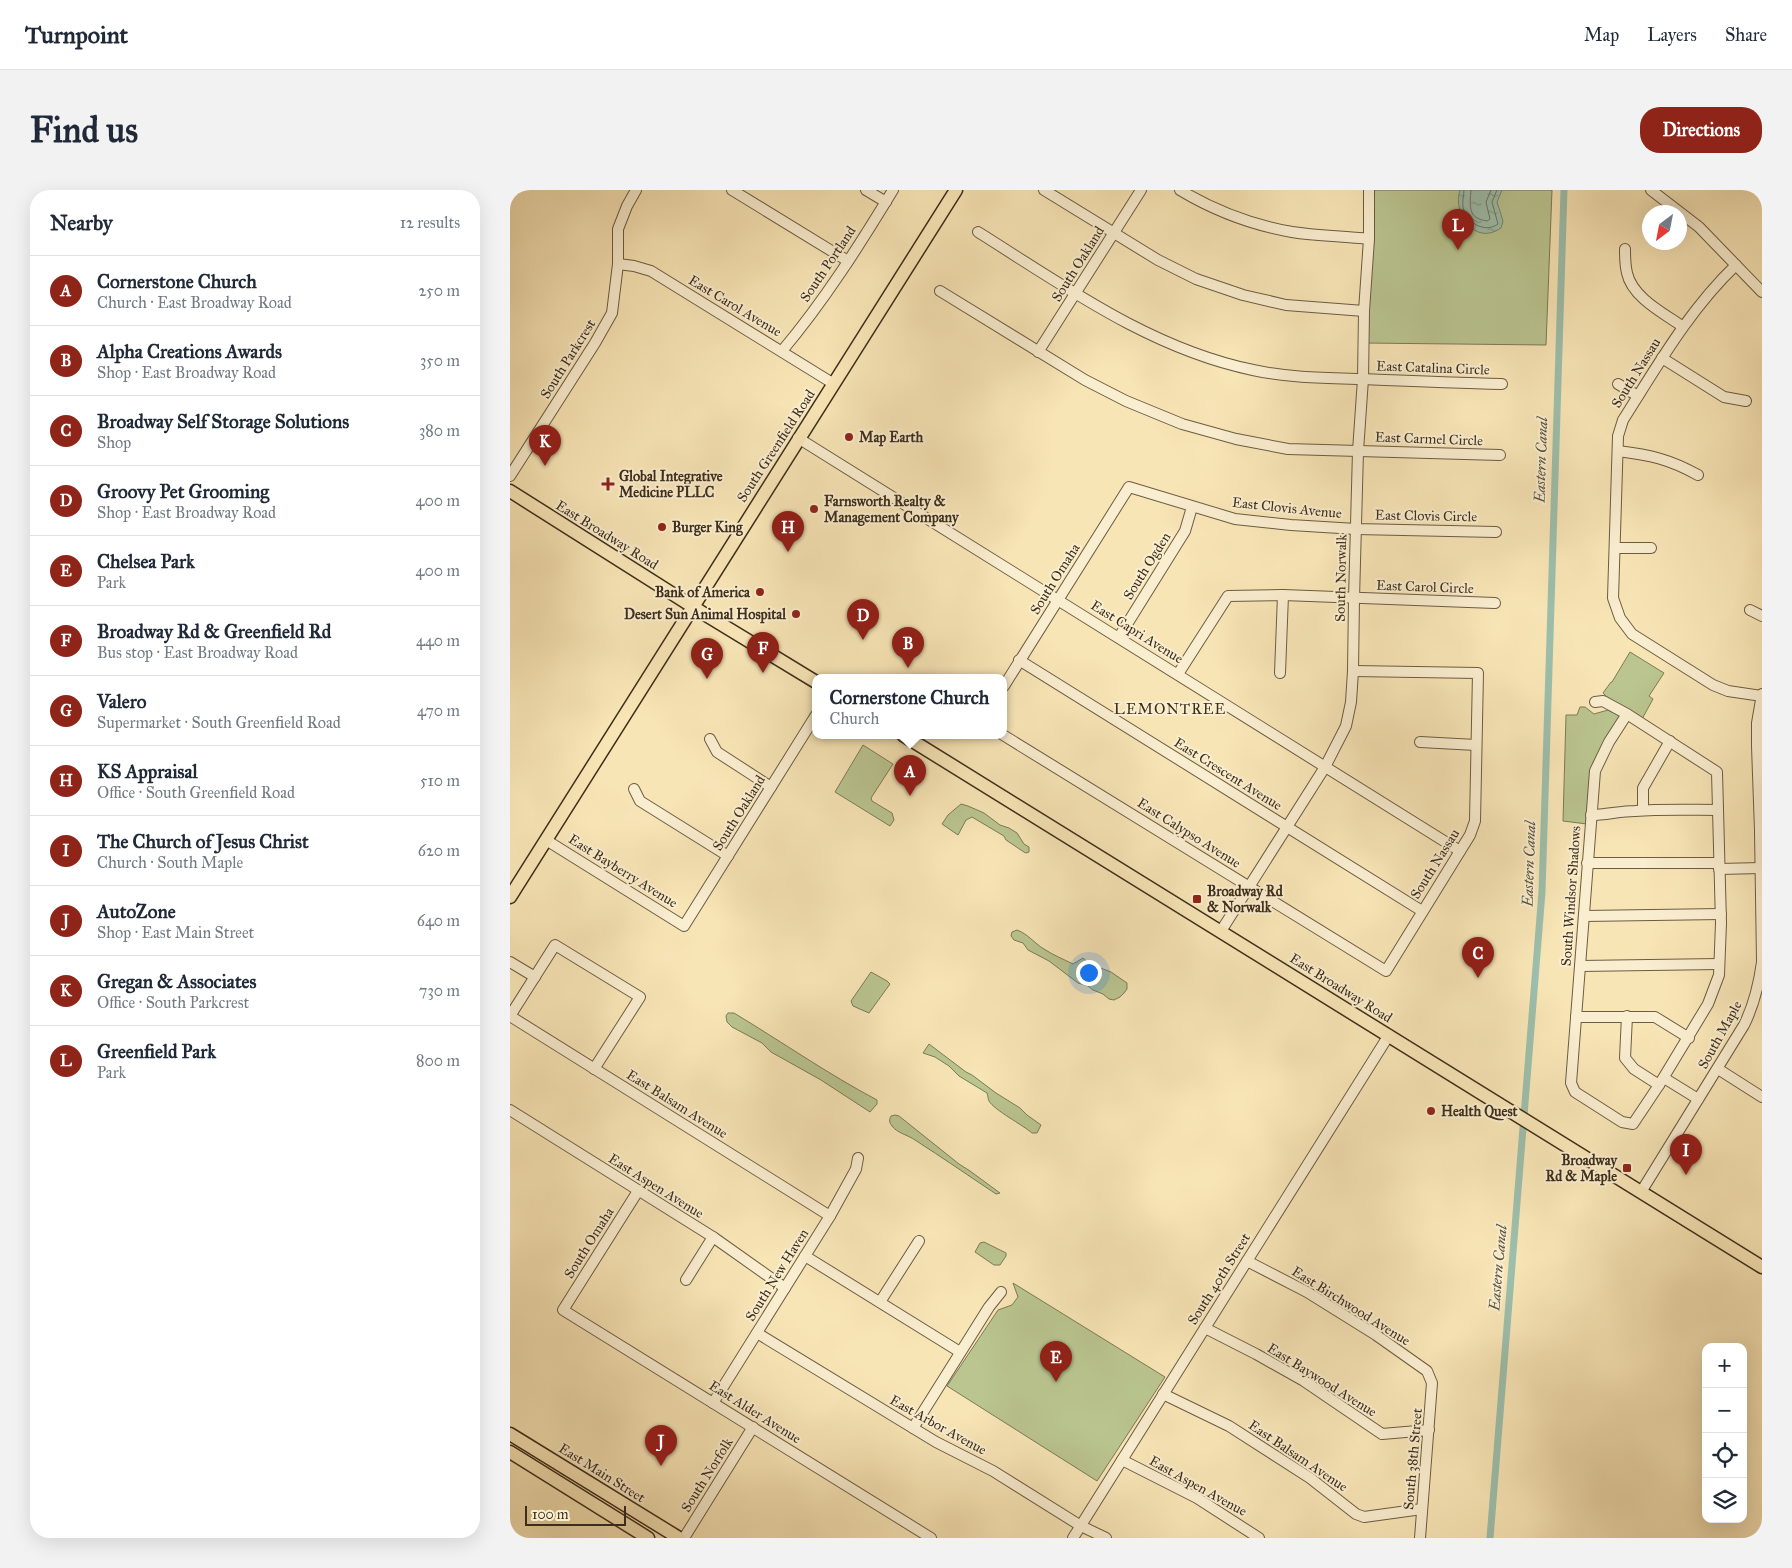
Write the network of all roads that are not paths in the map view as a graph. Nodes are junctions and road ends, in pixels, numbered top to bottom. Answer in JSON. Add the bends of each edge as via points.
{"nodes":[{"id":1,"x":636,"y":190,"type":"edge"},
{"id":2,"x":732,"y":190,"type":"edge"},
{"id":3,"x":866,"y":190,"type":"edge"},
{"id":4,"x":893,"y":190,"type":"edge"},
{"id":5,"x":956,"y":190,"type":"edge"},
{"id":6,"x":1044,"y":190,"type":"edge"},
{"id":7,"x":1141,"y":190,"type":"edge"},
{"id":8,"x":1180,"y":190,"type":"edge"},
{"id":9,"x":1369,"y":190,"type":"edge"},
{"id":10,"x":1651,"y":190,"type":"edge"},
{"id":11,"x":886,"y":202,"type":"junction"},
{"id":12,"x":978,"y":232,"type":"dead end"},
{"id":13,"x":1114,"y":234,"type":"junction"},
{"id":14,"x":1369,"y":239,"type":"junction"},
{"id":15,"x":1625,"y":249,"type":"dead end"},
{"id":16,"x":848,"y":261,"type":"junction"},
{"id":17,"x":618,"y":264,"type":"junction"},
{"id":18,"x":1736,"y":265,"type":"junction"},
{"id":19,"x":940,"y":292,"type":"dead end"},
{"id":20,"x":1762,"y":292,"type":"edge"},
{"id":21,"x":1076,"y":293,"type":"junction"},
{"id":22,"x":1364,"y":310,"type":"junction"},
{"id":23,"x":1682,"y":326,"type":"junction"},
{"id":24,"x":782,"y":351,"type":"junction"},
{"id":25,"x":1038,"y":352,"type":"junction"},
{"id":26,"x":1662,"y":358,"type":"junction"},
{"id":27,"x":1363,"y":379,"type":"junction"},
{"id":28,"x":834,"y":384,"type":"junction"},
{"id":29,"x":1502,"y":384,"type":"dead end"},
{"id":30,"x":1618,"y":384,"type":"dead end"},
{"id":31,"x":1638,"y":396,"type":"junction"},
{"id":32,"x":1746,"y":401,"type":"dead end"},
{"id":33,"x":798,"y":438,"type":"junction"},
{"id":34,"x":1358,"y":451,"type":"junction"},
{"id":35,"x":1618,"y":451,"type":"junction"},
{"id":36,"x":1500,"y":455,"type":"dead end"},
{"id":37,"x":1698,"y":475,"type":"dead end"},
{"id":38,"x":510,"y":476,"type":"edge"},
{"id":39,"x":1129,"y":487,"type":"joint"},
{"id":40,"x":510,"y":491,"type":"edge"},
{"id":41,"x":1192,"y":507,"type":"junction"},
{"id":42,"x":1356,"y":529,"type":"junction"},
{"id":43,"x":1496,"y":532,"type":"dead end"},
{"id":44,"x":1615,"y":548,"type":"junction"},
{"id":45,"x":1651,"y":548,"type":"dead end"},
{"id":46,"x":1283,"y":595,"type":"junction"},
{"id":47,"x":1354,"y":599,"type":"junction"},
{"id":48,"x":1058,"y":600,"type":"junction"},
{"id":49,"x":1495,"y":603,"type":"dead end"},
{"id":50,"x":692,"y":606,"type":"junction"},
{"id":51,"x":1750,"y":610,"type":"dead end"},
{"id":52,"x":1762,"y":616,"type":"edge"},
{"id":53,"x":1119,"y":637,"type":"junction"},
{"id":54,"x":1019,"y":660,"type":"junction"},
{"id":55,"x":1353,"y":671,"type":"junction"},
{"id":56,"x":1280,"y":673,"type":"dead end"},
{"id":57,"x":1178,"y":674,"type":"junction"},
{"id":58,"x":812,"y":680,"type":"edge"},
{"id":59,"x":1007,"y":681,"type":"edge"},
{"id":60,"x":1762,"y":695,"type":"edge"},
{"id":61,"x":1595,"y":702,"type":"dead end"},
{"id":62,"x":1627,"y":714,"type":"junction"},
{"id":63,"x":812,"y":722,"type":"edge"},
{"id":64,"x":1007,"y":737,"type":"edge"},
{"id":65,"x":710,"y":739,"type":"dead end"},
{"id":66,"x":909,"y":739,"type":"edge"},
{"id":67,"x":1670,"y":741,"type":"junction"},
{"id":68,"x":1420,"y":742,"type":"dead end"},
{"id":69,"x":1476,"y":745,"type":"junction"},
{"id":70,"x":1759,"y":746,"type":"edge"},
{"id":71,"x":1325,"y":767,"type":"junction"},
{"id":72,"x":772,"y":787,"type":"junction"},
{"id":73,"x":634,"y":789,"type":"dead end"},
{"id":74,"x":1643,"y":810,"type":"junction"},
{"id":75,"x":1718,"y":810,"type":"junction"},
{"id":76,"x":1591,"y":815,"type":"junction"},
{"id":77,"x":1287,"y":827,"type":"junction"},
{"id":78,"x":1761,"y":831,"type":"edge"},
{"id":79,"x":546,"y":840,"type":"junction"},
{"id":80,"x":1460,"y":851,"type":"junction"},
{"id":81,"x":728,"y":856,"type":"junction"},
{"id":82,"x":1588,"y":863,"type":"junction"},
{"id":83,"x":1719,"y":866,"type":"junction"},
{"id":84,"x":1760,"y":868,"type":"junction"},
{"id":85,"x":1249,"y":886,"type":"junction"},
{"id":86,"x":510,"y":897,"type":"edge"},
{"id":87,"x":1422,"y":911,"type":"junction"},
{"id":88,"x":1720,"y":914,"type":"junction"},
{"id":89,"x":1584,"y":916,"type":"junction"},
{"id":90,"x":1762,"y":916,"type":"edge"},
{"id":91,"x":684,"y":926,"type":"joint"},
{"id":92,"x":1221,"y":931,"type":"junction"},
{"id":93,"x":510,"y":962,"type":"edge"},
{"id":94,"x":1719,"y":964,"type":"junction"},
{"id":95,"x":1580,"y":966,"type":"junction"},
{"id":96,"x":1386,"y":971,"type":"joint"},
{"id":97,"x":535,"y":977,"type":"junction"},
{"id":98,"x":1759,"y":994,"type":"edge"},
{"id":99,"x":510,"y":1016,"type":"edge"},
{"id":100,"x":1627,"y":1016,"type":"junction"},
{"id":101,"x":1576,"y":1017,"type":"junction"},
{"id":102,"x":1389,"y":1035,"type":"junction"},
{"id":103,"x":1689,"y":1038,"type":"junction"},
{"id":104,"x":594,"y":1068,"type":"junction"},
{"id":105,"x":1718,"y":1069,"type":"junction"},
{"id":106,"x":1662,"y":1082,"type":"junction"},
{"id":107,"x":1762,"y":1097,"type":"edge"},
{"id":108,"x":1698,"y":1099,"type":"junction"},
{"id":109,"x":510,"y":1110,"type":"edge"},
{"id":110,"x":858,"y":1158,"type":"dead end"},
{"id":111,"x":638,"y":1191,"type":"junction"},
{"id":112,"x":1641,"y":1192,"type":"junction"},
{"id":113,"x":830,"y":1216,"type":"junction"},
{"id":114,"x":713,"y":1237,"type":"junction"},
{"id":115,"x":919,"y":1241,"type":"dead end"},
{"id":116,"x":805,"y":1256,"type":"junction"},
{"id":117,"x":1247,"y":1261,"type":"junction"},
{"id":118,"x":1762,"y":1267,"type":"edge"},
{"id":119,"x":686,"y":1280,"type":"dead end"},
{"id":120,"x":785,"y":1288,"type":"junction"},
{"id":121,"x":1001,"y":1292,"type":"dead end"},
{"id":122,"x":880,"y":1302,"type":"junction"},
{"id":123,"x":563,"y":1310,"type":"joint"},
{"id":124,"x":1205,"y":1328,"type":"junction"},
{"id":125,"x":757,"y":1333,"type":"junction"},
{"id":126,"x":960,"y":1352,"type":"junction"},
{"id":127,"x":1432,"y":1383,"type":"joint"},
{"id":128,"x":1163,"y":1394,"type":"junction"},
{"id":129,"x":713,"y":1403,"type":"junction"},
{"id":130,"x":753,"y":1427,"type":"junction"},
{"id":131,"x":912,"y":1428,"type":"junction"},
{"id":132,"x":1429,"y":1430,"type":"junction"},
{"id":133,"x":510,"y":1434,"type":"edge"},
{"id":134,"x":510,"y":1452,"type":"edge"},
{"id":135,"x":1122,"y":1460,"type":"junction"},
{"id":136,"x":1422,"y":1508,"type":"junction"},
{"id":137,"x":1080,"y":1526,"type":"junction"},
{"id":138,"x":648,"y":1538,"type":"edge"},
{"id":139,"x":679,"y":1538,"type":"edge"},
{"id":140,"x":684,"y":1538,"type":"edge"},
{"id":141,"x":931,"y":1538,"type":"edge"},
{"id":142,"x":1073,"y":1538,"type":"edge"},
{"id":143,"x":1106,"y":1538,"type":"edge"},
{"id":144,"x":1259,"y":1538,"type":"edge"},
{"id":145,"x":1420,"y":1538,"type":"edge"}],
"edges":[{"from":1,"to":17,"type":"street","name":"South Parkcrest","via":[[618,228]]},
{"from":2,"to":16,"type":"street"},
{"from":3,"to":11,"type":"street"},
{"from":4,"to":11,"type":"street","name":"South Portland"},
{"from":5,"to":28,"type":"main road","name":"South Greenfield Road"},
{"from":6,"to":13,"type":"street"},
{"from":7,"to":13,"type":"street","name":"South Oakland"},
{"from":8,"to":14,"type":"street","via":[[1221,212],[1256,224],[1293,232]]},
{"from":9,"to":14,"type":"street","name":"South Norwalk"},
{"from":10,"to":18,"type":"street","via":[[1699,227]]},
{"from":11,"to":16,"type":"street","name":"South Portland"},
{"from":12,"to":21,"type":"street"},
{"from":13,"to":21,"type":"street","name":"South Oakland"},
{"from":13,"to":22,"type":"street","via":[[1196,279],[1242,295],[1286,305]]},
{"from":14,"to":22,"type":"street","name":"South Norwalk"},
{"from":15,"to":23,"type":"street","via":[[1627,274],[1636,291]]},
{"from":16,"to":24,"type":"street","name":"South Portland","via":[[809,319]]},
{"from":17,"to":24,"type":"street","name":"East Carol Avenue","via":[[651,271]]},
{"from":17,"to":38,"type":"street","name":"South Parkcrest","via":[[612,313],[606,326]]},
{"from":18,"to":20,"type":"street"},
{"from":18,"to":23,"type":"street","name":"South Nassau","via":[[1713,287]]},
{"from":19,"to":25,"type":"street"},
{"from":21,"to":25,"type":"street","name":"South Oakland"},
{"from":21,"to":27,"type":"street","name":"East Catalina Circle","via":[[1128,324],[1163,340],[1252,370],[1293,377]]},
{"from":22,"to":27,"type":"street","name":"South Norwalk"},
{"from":23,"to":26,"type":"street","name":"South Nassau"},
{"from":24,"to":28,"type":"street","name":"East Carol Avenue"},
{"from":25,"to":34,"type":"street","name":"East Carmel Circle","via":[[1126,401],[1182,424],[1288,449]]},
{"from":26,"to":31,"type":"street","name":"South Nassau"},
{"from":26,"to":32,"type":"street","via":[[1724,397]]},
{"from":27,"to":29,"type":"street","name":"East Catalina Circle"},
{"from":27,"to":34,"type":"street","name":"South Norwalk"},
{"from":28,"to":33,"type":"main road","name":"South Greenfield Road"},
{"from":30,"to":31,"type":"street"},
{"from":31,"to":35,"type":"street","name":"South Nassau","via":[[1623,420]]},
{"from":33,"to":48,"type":"street","name":"East Capri Avenue"},
{"from":33,"to":50,"type":"main road","name":"South Greenfield Road"},
{"from":34,"to":36,"type":"street","name":"East Carmel Circle"},
{"from":34,"to":42,"type":"street","name":"South Norwalk"},
{"from":35,"to":37,"type":"street","via":[[1654,456]]},
{"from":35,"to":44,"type":"street","name":"South Nassau"},
{"from":39,"to":41,"type":"street","name":"East Clovis Avenue"},
{"from":39,"to":48,"type":"street","name":"South Omaha"},
{"from":40,"to":50,"type":"main road","name":"East Broadway Road"},
{"from":41,"to":42,"type":"street","name":"East Clovis Avenue","via":[[1235,519]]},
{"from":41,"to":53,"type":"street","name":"South Ogden","via":[[1186,531]]},
{"from":42,"to":43,"type":"street","name":"East Clovis Circle"},
{"from":42,"to":47,"type":"street","name":"South Norwalk"},
{"from":44,"to":45,"type":"street"},
{"from":44,"to":60,"type":"street","name":"South Nassau","via":[[1613,598],[1620,618],[1632,634],[1713,685],[1728,691]]},
{"from":46,"to":47,"type":"street"},
{"from":46,"to":56,"type":"street"},
{"from":46,"to":57,"type":"street","via":[[1228,596]]},
{"from":47,"to":49,"type":"street","name":"East Carol Circle"},
{"from":47,"to":55,"type":"street","name":"South Norwalk"},
{"from":48,"to":53,"type":"street","name":"East Capri Avenue"},
{"from":48,"to":54,"type":"street","name":"South Omaha"},
{"from":50,"to":58,"type":"main road","name":"East Broadway Road"},
{"from":50,"to":79,"type":"main road","name":"South Greenfield Road"},
{"from":51,"to":52,"type":"street"},
{"from":53,"to":57,"type":"street","name":"East Capri Avenue"},
{"from":54,"to":59,"type":"street","name":"South Omaha"},
{"from":54,"to":77,"type":"street","name":"East Crescent Avenue"},
{"from":55,"to":69,"type":"street","name":"South Nassau","via":[[1478,673]]},
{"from":55,"to":71,"type":"street","name":"South Norwalk","via":[[1346,726]]},
{"from":57,"to":71,"type":"street","name":"East Capri Avenue"},
{"from":60,"to":70,"type":"street","name":"South Maple"},
{"from":61,"to":62,"type":"street","via":[[1604,701]]},
{"from":62,"to":67,"type":"street"},
{"from":62,"to":76,"type":"street","name":"South Windsor Shadows","via":[[1595,771]]},
{"from":63,"to":72,"type":"street","name":"South Oakland"},
{"from":64,"to":85,"type":"street","name":"East Calypso Avenue"},
{"from":65,"to":72,"type":"street","via":[[717,752]]},
{"from":66,"to":92,"type":"main road","name":"East Broadway Road"},
{"from":67,"to":74,"type":"street","via":[[1643,788]]},
{"from":67,"to":75,"type":"street","via":[[1717,772]]},
{"from":68,"to":69,"type":"street"},
{"from":69,"to":80,"type":"street","name":"South Nassau","via":[[1475,821]]},
{"from":70,"to":78,"type":"street","name":"South Maple"},
{"from":71,"to":77,"type":"street","name":"South Norwalk"},
{"from":71,"to":80,"type":"street","name":"East Capri Avenue"},
{"from":72,"to":81,"type":"street","name":"South Oakland"},
{"from":73,"to":81,"type":"street","via":[[640,800]]},
{"from":74,"to":75,"type":"street"},
{"from":74,"to":76,"type":"street"},
{"from":75,"to":83,"type":"street"},
{"from":76,"to":82,"type":"street","name":"South Windsor Shadows"},
{"from":77,"to":85,"type":"street","name":"South Norwalk"},
{"from":77,"to":87,"type":"street","name":"East Crescent Avenue"},
{"from":78,"to":84,"type":"street","name":"South Maple"},
{"from":79,"to":86,"type":"main road","name":"South Greenfield Road"},
{"from":79,"to":91,"type":"street","name":"East Bayberry Avenue"},
{"from":80,"to":87,"type":"street","name":"South Nassau"},
{"from":81,"to":91,"type":"street","name":"South Oakland"},
{"from":82,"to":83,"type":"street"},
{"from":82,"to":89,"type":"street","name":"South Windsor Shadows"},
{"from":83,"to":84,"type":"street"},
{"from":83,"to":88,"type":"street"},
{"from":84,"to":90,"type":"street","name":"South Maple"},
{"from":85,"to":92,"type":"street","name":"South Norwalk"},
{"from":85,"to":96,"type":"street","name":"East Calypso Avenue"},
{"from":87,"to":96,"type":"street","name":"South Nassau"},
{"from":88,"to":89,"type":"street"},
{"from":88,"to":94,"type":"street"},
{"from":89,"to":95,"type":"street","name":"South Windsor Shadows"},
{"from":90,"to":98,"type":"street","name":"South Maple"},
{"from":92,"to":102,"type":"main road","name":"East Broadway Road"},
{"from":93,"to":97,"type":"street"},
{"from":94,"to":95,"type":"street"},
{"from":94,"to":103,"type":"street","via":[[1712,996]]},
{"from":95,"to":101,"type":"street","name":"South Windsor Shadows"},
{"from":97,"to":99,"type":"street"},
{"from":97,"to":104,"type":"street","via":[[555,945],[640,997]]},
{"from":98,"to":105,"type":"street","name":"South Maple"},
{"from":99,"to":104,"type":"street","name":"East Balsam Avenue"},
{"from":100,"to":101,"type":"street"},
{"from":100,"to":103,"type":"street","via":[[1655,1018]]},
{"from":100,"to":106,"type":"street","via":[[1625,1058],[1634,1069]]},
{"from":101,"to":106,"type":"street","name":"South Windsor Shadows","via":[[1570,1083],[1575,1092],[1622,1122],[1633,1124]]},
{"from":102,"to":112,"type":"main road","name":"East Broadway Road"},
{"from":102,"to":117,"type":"street","name":"South 40th Street"},
{"from":103,"to":106,"type":"street"},
{"from":104,"to":113,"type":"street","name":"East Balsam Avenue"},
{"from":105,"to":107,"type":"street"},
{"from":105,"to":108,"type":"street","name":"South Maple"},
{"from":106,"to":108,"type":"street"},
{"from":108,"to":112,"type":"street","name":"South Maple"},
{"from":109,"to":111,"type":"street","name":"East Aspen Avenue"},
{"from":110,"to":113,"type":"street","name":"South New Haven","via":[[856,1169]]},
{"from":111,"to":114,"type":"street","name":"East Aspen Avenue"},
{"from":111,"to":123,"type":"street","name":"South Omaha"},
{"from":112,"to":118,"type":"main road","name":"East Broadway Road"},
{"from":113,"to":116,"type":"street","name":"South New Haven"},
{"from":114,"to":119,"type":"street"},
{"from":114,"to":120,"type":"street","name":"East Aspen Avenue"},
{"from":115,"to":122,"type":"street"},
{"from":116,"to":120,"type":"street","name":"South New Haven"},
{"from":116,"to":122,"type":"street"},
{"from":117,"to":124,"type":"street","name":"South 40th Street"},
{"from":117,"to":127,"type":"street","name":"East Birchwood Avenue","via":[[1307,1292],[1376,1335],[1427,1371]]},
{"from":120,"to":125,"type":"street","name":"South New Haven"},
{"from":121,"to":126,"type":"street"},
{"from":122,"to":126,"type":"street"},
{"from":123,"to":129,"type":"street","name":"East Alder Avenue"},
{"from":124,"to":128,"type":"street","name":"South 40th Street"},
{"from":124,"to":132,"type":"street","name":"East Baywood Avenue","via":[[1304,1382],[1382,1434]]},
{"from":125,"to":129,"type":"street","name":"South New Haven"},
{"from":125,"to":131,"type":"street","name":"East Arbor Avenue"},
{"from":126,"to":131,"type":"street"},
{"from":127,"to":132,"type":"street","name":"South 38th Street"},
{"from":128,"to":135,"type":"street","name":"South 40th Street"},
{"from":128,"to":136,"type":"street","name":"East Balsam Avenue","via":[[1238,1431],[1310,1478],[1356,1514],[1364,1517]]},
{"from":129,"to":130,"type":"street","name":"East Alder Avenue"},
{"from":130,"to":140,"type":"street","name":"South Norfolk"},
{"from":130,"to":141,"type":"street","name":"East Alder Avenue"},
{"from":131,"to":137,"type":"street","name":"East Arbor Avenue","via":[[993,1471]]},
{"from":132,"to":136,"type":"street","name":"South 38th Street"},
{"from":133,"to":139,"type":"main road","name":"East Main Street"},
{"from":134,"to":138,"type":"main road"},
{"from":135,"to":137,"type":"street","name":"South 40th Street"},
{"from":135,"to":144,"type":"street","name":"East Aspen Avenue","via":[[1197,1498]]},
{"from":136,"to":145,"type":"street","name":"South 38th Street"},
{"from":137,"to":142,"type":"street","name":"South 40th Street"},
{"from":137,"to":143,"type":"street","name":"East Arbor Avenue"}]}
